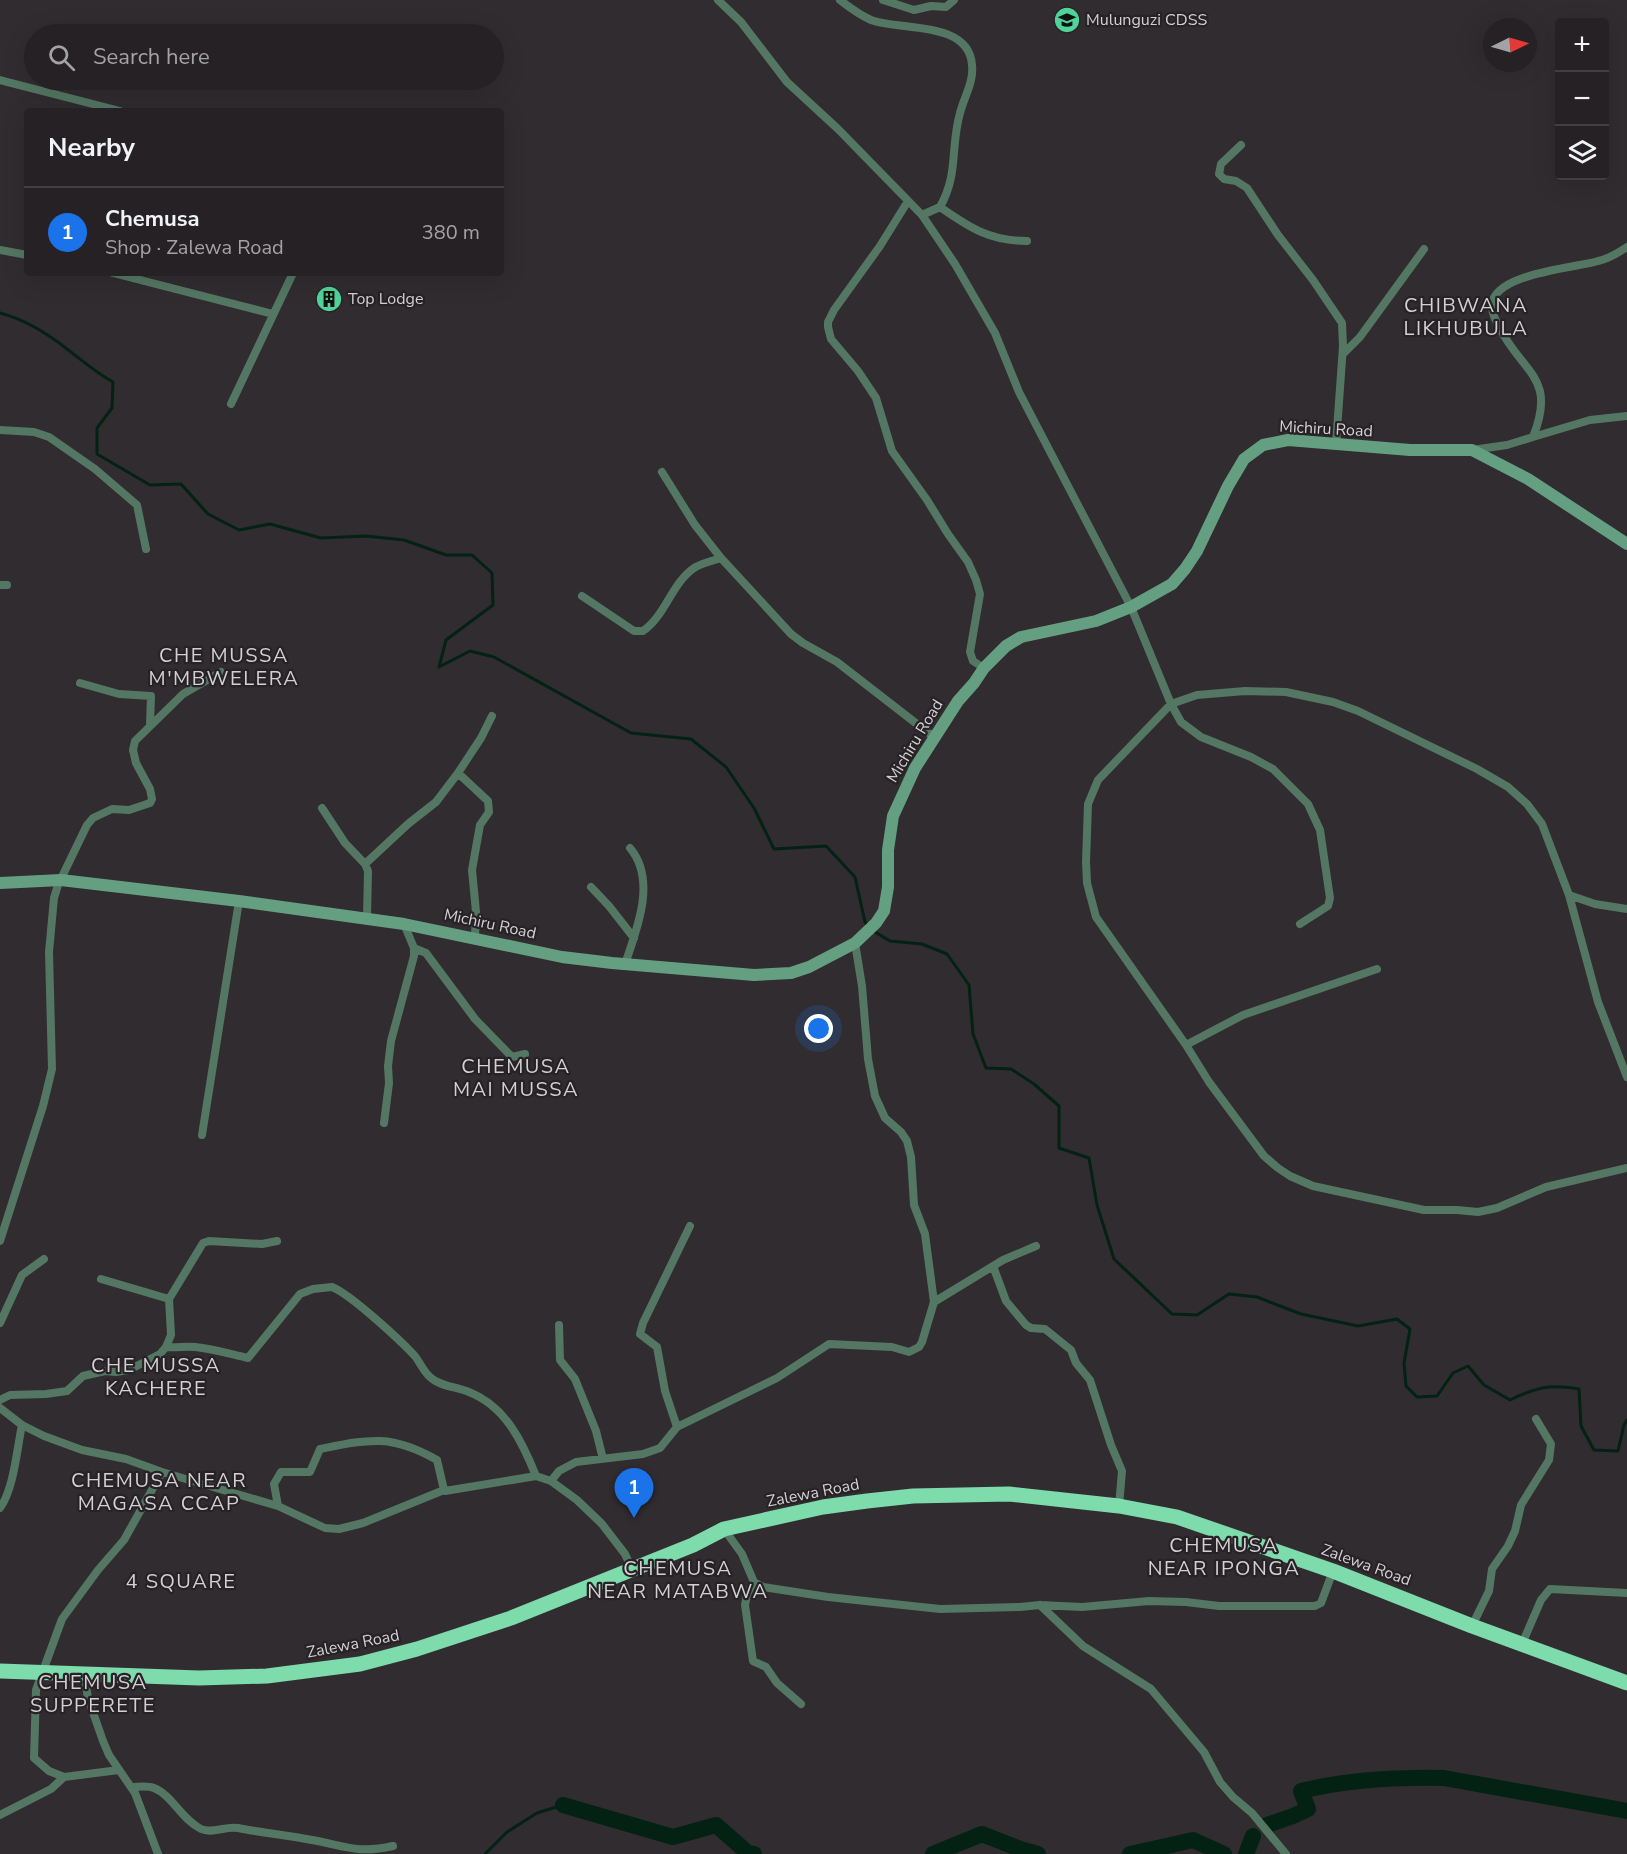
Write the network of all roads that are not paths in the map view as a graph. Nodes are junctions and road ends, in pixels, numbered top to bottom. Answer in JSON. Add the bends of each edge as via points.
{"nodes":[{"id":1,"x":718,"y":0,"type":"edge"},
{"id":2,"x":856,"y":0,"type":"edge"},
{"id":3,"x":883,"y":0,"type":"edge"},
{"id":4,"x":954,"y":0,"type":"edge"},
{"id":5,"x":842,"y":2,"type":"edge"},
{"id":6,"x":0,"y":80,"type":"edge"},
{"id":7,"x":24,"y":86,"type":"edge"},
{"id":8,"x":39,"y":90,"type":"edge"},
{"id":9,"x":108,"y":108,"type":"edge"},
{"id":10,"x":1241,"y":145,"type":"dead end"},
{"id":11,"x":908,"y":201,"type":"junction"},
{"id":12,"x":940,"y":207,"type":"junction"},
{"id":13,"x":922,"y":214,"type":"junction"},
{"id":14,"x":1027,"y":241,"type":"dead end"},
{"id":15,"x":1627,"y":247,"type":"edge"},
{"id":16,"x":1424,"y":249,"type":"dead end"},
{"id":17,"x":0,"y":250,"type":"edge"},
{"id":18,"x":24,"y":254,"type":"edge"},
{"id":19,"x":124,"y":276,"type":"edge"},
{"id":20,"x":292,"y":276,"type":"edge"},
{"id":21,"x":273,"y":314,"type":"junction"},
{"id":22,"x":1342,"y":354,"type":"junction"},
{"id":23,"x":231,"y":404,"type":"dead end"},
{"id":24,"x":1627,"y":416,"type":"edge"},
{"id":25,"x":0,"y":430,"type":"edge"},
{"id":26,"x":1533,"y":437,"type":"junction"},
{"id":27,"x":1336,"y":444,"type":"junction"},
{"id":28,"x":1472,"y":450,"type":"junction"},
{"id":29,"x":662,"y":472,"type":"dead end"},
{"id":30,"x":1627,"y":544,"type":"edge"},
{"id":31,"x":146,"y":549,"type":"dead end"},
{"id":32,"x":721,"y":558,"type":"junction"},
{"id":33,"x":582,"y":596,"type":"dead end"},
{"id":34,"x":1131,"y":607,"type":"junction"},
{"id":35,"x":984,"y":668,"type":"junction"},
{"id":36,"x":221,"y":672,"type":"dead end"},
{"id":37,"x":80,"y":683,"type":"dead end"},
{"id":38,"x":1171,"y":704,"type":"junction"},
{"id":39,"x":492,"y":716,"type":"dead end"},
{"id":40,"x":150,"y":724,"type":"junction"},
{"id":41,"x":934,"y":738,"type":"junction"},
{"id":42,"x":458,"y":773,"type":"junction"},
{"id":43,"x":322,"y":808,"type":"dead end"},
{"id":44,"x":630,"y":848,"type":"dead end"},
{"id":45,"x":365,"y":864,"type":"junction"},
{"id":46,"x":61,"y":880,"type":"junction"},
{"id":47,"x":0,"y":883,"type":"edge"},
{"id":48,"x":591,"y":887,"type":"dead end"},
{"id":49,"x":1569,"y":895,"type":"junction"},
{"id":50,"x":239,"y":901,"type":"junction"},
{"id":51,"x":1627,"y":909,"type":"edge"},
{"id":52,"x":367,"y":918,"type":"junction"},
{"id":53,"x":404,"y":924,"type":"junction"},
{"id":54,"x":1300,"y":924,"type":"dead end"},
{"id":55,"x":475,"y":937,"type":"junction"},
{"id":56,"x":634,"y":938,"type":"junction"},
{"id":57,"x":855,"y":943,"type":"junction"},
{"id":58,"x":414,"y":948,"type":"junction"},
{"id":59,"x":626,"y":964,"type":"junction"},
{"id":60,"x":1377,"y":969,"type":"dead end"},
{"id":61,"x":1186,"y":1045,"type":"junction"},
{"id":62,"x":525,"y":1054,"type":"dead end"},
{"id":63,"x":1627,"y":1077,"type":"edge"},
{"id":64,"x":384,"y":1123,"type":"dead end"},
{"id":65,"x":202,"y":1135,"type":"dead end"},
{"id":66,"x":1627,"y":1168,"type":"edge"},
{"id":67,"x":690,"y":1226,"type":"dead end"},
{"id":68,"x":0,"y":1241,"type":"edge"},
{"id":69,"x":277,"y":1241,"type":"dead end"},
{"id":70,"x":1036,"y":1246,"type":"dead end"},
{"id":71,"x":44,"y":1259,"type":"dead end"},
{"id":72,"x":993,"y":1266,"type":"junction"},
{"id":73,"x":101,"y":1280,"type":"dead end"},
{"id":74,"x":169,"y":1299,"type":"junction"},
{"id":75,"x":934,"y":1302,"type":"junction"},
{"id":76,"x":0,"y":1323,"type":"edge"},
{"id":77,"x":559,"y":1325,"type":"dead end"},
{"id":78,"x":166,"y":1347,"type":"junction"},
{"id":79,"x":0,"y":1400,"type":"edge"},
{"id":80,"x":0,"y":1408,"type":"edge"},
{"id":81,"x":1536,"y":1419,"type":"dead end"},
{"id":82,"x":22,"y":1425,"type":"junction"},
{"id":83,"x":677,"y":1427,"type":"junction"},
{"id":84,"x":603,"y":1459,"type":"junction"},
{"id":85,"x":162,"y":1472,"type":"junction"},
{"id":86,"x":536,"y":1476,"type":"junction"},
{"id":87,"x":551,"y":1481,"type":"junction"},
{"id":88,"x":444,"y":1490,"type":"junction"},
{"id":89,"x":278,"y":1506,"type":"junction"},
{"id":90,"x":1119,"y":1506,"type":"junction"},
{"id":91,"x":0,"y":1508,"type":"edge"},
{"id":92,"x":724,"y":1529,"type":"junction"},
{"id":93,"x":632,"y":1569,"type":"junction"},
{"id":94,"x":1333,"y":1571,"type":"junction"},
{"id":95,"x":754,"y":1582,"type":"junction"},
{"id":96,"x":1627,"y":1593,"type":"edge"},
{"id":97,"x":1040,"y":1605,"type":"junction"},
{"id":98,"x":1472,"y":1626,"type":"junction"},
{"id":99,"x":1522,"y":1644,"type":"junction"},
{"id":100,"x":0,"y":1671,"type":"edge"},
{"id":101,"x":41,"y":1674,"type":"junction"},
{"id":102,"x":84,"y":1674,"type":"junction"},
{"id":103,"x":1627,"y":1683,"type":"edge"},
{"id":104,"x":801,"y":1704,"type":"dead end"},
{"id":105,"x":119,"y":1770,"type":"junction"},
{"id":106,"x":64,"y":1777,"type":"junction"},
{"id":107,"x":131,"y":1787,"type":"junction"},
{"id":108,"x":0,"y":1815,"type":"edge"},
{"id":109,"x":393,"y":1846,"type":"dead end"},
{"id":110,"x":158,"y":1854,"type":"edge"},
{"id":111,"x":1286,"y":1854,"type":"edge"}],
"edges":[{"from":1,"to":11,"type":"street","via":[[741,22],[787,82]]},
{"from":2,"to":5,"type":"street"},
{"from":3,"to":4,"type":"street","via":[[919,10],[946,7]]},
{"from":5,"to":12,"type":"street","via":[[871,20],[947,34],[964,45],[970,56],[971,81],[960,114],[952,178]]},
{"from":6,"to":7,"type":"street"},
{"from":8,"to":9,"type":"street"},
{"from":10,"to":22,"type":"street","via":[[1221,164],[1219,174],[1247,188],[1337,314],[1342,323]]},
{"from":11,"to":13,"type":"street"},
{"from":11,"to":35,"type":"street","via":[[834,310],[828,327],[831,339],[876,398],[892,451],[970,566],[980,594],[971,657]]},
{"from":12,"to":13,"type":"street"},
{"from":12,"to":14,"type":"street","via":[[991,237]]},
{"from":13,"to":34,"type":"street","via":[[995,333],[1019,392]]},
{"from":15,"to":26,"type":"street","via":[[1599,261],[1533,273],[1497,294],[1492,303],[1493,315],[1503,334],[1540,385],[1541,418]]},
{"from":16,"to":22,"type":"street","via":[[1360,337]]},
{"from":17,"to":18,"type":"street"},
{"from":19,"to":21,"type":"street"},
{"from":20,"to":21,"type":"street"},
{"from":21,"to":23,"type":"street"},
{"from":22,"to":27,"type":"street"},
{"from":24,"to":26,"type":"street","via":[[1590,420]]},
{"from":25,"to":31,"type":"street","via":[[49,436],[95,469],[137,505]]},
{"from":26,"to":28,"type":"street"},
{"from":27,"to":28,"type":"street","name":"Michiru Road"},
{"from":27,"to":34,"type":"street","name":"Michiru Road","via":[[1279,441],[1254,450],[1228,486],[1185,569],[1172,584]]},
{"from":28,"to":30,"type":"street","name":"Michiru Road","via":[[1528,479]]},
{"from":29,"to":32,"type":"street"},
{"from":32,"to":33,"type":"street","via":[[688,574],[671,594],[660,616],[643,631],[634,631]]},
{"from":32,"to":41,"type":"street","via":[[791,634],[837,662]]},
{"from":34,"to":35,"type":"street","name":"Michiru Road","via":[[1096,621],[1021,637]]},
{"from":34,"to":38,"type":"street"},
{"from":35,"to":41,"type":"street","name":"Michiru Road"},
{"from":36,"to":40,"type":"street","via":[[183,694]]},
{"from":37,"to":40,"type":"street","via":[[119,694],[151,696]]},
{"from":38,"to":49,"type":"street","via":[[1219,692],[1274,691],[1306,695],[1358,711],[1508,787],[1542,824]]},
{"from":38,"to":54,"type":"street","via":[[1189,729],[1273,769],[1308,804],[1320,830],[1330,898],[1328,906]]},
{"from":38,"to":61,"type":"street","via":[[1098,780],[1088,804],[1086,862],[1096,917]]},
{"from":39,"to":42,"type":"street"},
{"from":40,"to":46,"type":"street","via":[[135,741],[133,750],[152,795],[150,803],[129,810],[112,809],[93,818]]},
{"from":41,"to":57,"type":"street","name":"Michiru Road","via":[[915,768],[890,825],[884,911]]},
{"from":42,"to":45,"type":"street","via":[[436,802]]},
{"from":42,"to":55,"type":"street","via":[[490,807],[480,825],[472,870]]},
{"from":43,"to":45,"type":"street","via":[[345,843]]},
{"from":44,"to":56,"type":"street","via":[[636,855],[643,885],[642,915]]},
{"from":45,"to":52,"type":"street"},
{"from":46,"to":47,"type":"street","name":"Michiru Road"},
{"from":46,"to":50,"type":"street","name":"Michiru Road"},
{"from":46,"to":68,"type":"street","via":[[54,898],[49,952],[52,1069]]},
{"from":48,"to":56,"type":"street"},
{"from":49,"to":51,"type":"street"},
{"from":49,"to":63,"type":"street","via":[[1598,1002]]},
{"from":50,"to":52,"type":"street","name":"Michiru Road"},
{"from":50,"to":65,"type":"street"},
{"from":52,"to":53,"type":"street","name":"Michiru Road"},
{"from":53,"to":55,"type":"street","name":"Michiru Road"},
{"from":53,"to":58,"type":"street"},
{"from":55,"to":59,"type":"street","name":"Michiru Road","via":[[562,957]]},
{"from":56,"to":59,"type":"street"},
{"from":57,"to":59,"type":"street","name":"Michiru Road","via":[[810,967],[770,975]]},
{"from":57,"to":75,"type":"street","via":[[875,1096],[881,1113],[902,1132],[909,1148],[914,1205],[925,1234]]},
{"from":58,"to":62,"type":"street","via":[[426,953],[501,1047],[512,1057]]},
{"from":58,"to":64,"type":"street","via":[[390,1041]]},
{"from":60,"to":61,"type":"street","via":[[1243,1015]]},
{"from":61,"to":66,"type":"street","via":[[1264,1156],[1290,1176],[1313,1186],[1424,1210],[1478,1212],[1546,1187]]},
{"from":67,"to":83,"type":"street","via":[[640,1335],[657,1347]]},
{"from":69,"to":74,"type":"street","via":[[203,1243]]},
{"from":70,"to":72,"type":"street"},
{"from":71,"to":76,"type":"street","via":[[22,1275]]},
{"from":72,"to":75,"type":"street"},
{"from":72,"to":90,"type":"street","via":[[1006,1301],[1026,1325],[1045,1329],[1071,1350],[1090,1380],[1122,1471]]},
{"from":73,"to":74,"type":"street"},
{"from":74,"to":78,"type":"street","via":[[172,1328]]},
{"from":75,"to":83,"type":"street","via":[[922,1342],[914,1350],[829,1344],[777,1378]]},
{"from":77,"to":84,"type":"street","via":[[561,1360],[575,1379]]},
{"from":78,"to":79,"type":"street","via":[[136,1367],[83,1376],[67,1391],[10,1395]]},
{"from":78,"to":86,"type":"street","via":[[198,1347],[248,1358],[300,1294],[332,1287],[402,1343],[431,1378],[476,1394],[494,1406],[524,1446]]},
{"from":80,"to":82,"type":"street"},
{"from":81,"to":98,"type":"street","via":[[1551,1444],[1549,1460],[1521,1505],[1515,1531],[1492,1569],[1489,1591]]},
{"from":82,"to":85,"type":"street","via":[[82,1450]]},
{"from":82,"to":91,"type":"street","via":[[12,1476]]},
{"from":83,"to":84,"type":"street","via":[[666,1443],[654,1451]]},
{"from":84,"to":87,"type":"street","via":[[576,1462],[559,1471]]},
{"from":85,"to":89,"type":"street"},
{"from":85,"to":101,"type":"street","via":[[124,1540],[62,1619]]},
{"from":86,"to":87,"type":"street"},
{"from":86,"to":88,"type":"street"},
{"from":87,"to":93,"type":"street","via":[[602,1524]]},
{"from":88,"to":89,"type":"street","via":[[339,1529],[324,1528]]},
{"from":88,"to":89,"type":"street","via":[[437,1460],[415,1448],[385,1440],[366,1441],[320,1449],[310,1472],[281,1472],[274,1484]]},
{"from":90,"to":92,"type":"highway","name":"Zalewa Road","via":[[1009,1494],[913,1497],[823,1508]]},
{"from":90,"to":94,"type":"highway","name":"Zalewa Road","via":[[1177,1517]]},
{"from":92,"to":93,"type":"highway","name":"Zalewa Road"},
{"from":92,"to":95,"type":"street","via":[[742,1554]]},
{"from":93,"to":102,"type":"highway","name":"Zalewa Road","via":[[469,1633],[360,1664],[277,1675]]},
{"from":94,"to":97,"type":"street","via":[[1321,1603],[1315,1606],[1219,1606],[1176,1601],[1082,1607]]},
{"from":94,"to":98,"type":"highway","name":"Zalewa Road"},
{"from":95,"to":97,"type":"street","via":[[763,1587],[828,1597],[940,1609]]},
{"from":95,"to":104,"type":"street","via":[[744,1605],[753,1661],[766,1666],[777,1683]]},
{"from":96,"to":99,"type":"street","via":[[1550,1589],[1541,1600]]},
{"from":97,"to":111,"type":"street","via":[[1083,1646],[1151,1689],[1204,1752],[1220,1782]]},
{"from":98,"to":99,"type":"highway","name":"Zalewa Road"},
{"from":99,"to":103,"type":"highway","name":"Zalewa Road"},
{"from":100,"to":101,"type":"highway","name":"Zalewa Road"},
{"from":101,"to":102,"type":"highway","name":"Zalewa Road"},
{"from":101,"to":106,"type":"street","via":[[36,1690],[34,1758]]},
{"from":102,"to":105,"type":"street","via":[[103,1741]]},
{"from":105,"to":106,"type":"street"},
{"from":105,"to":107,"type":"street"},
{"from":106,"to":108,"type":"street","via":[[51,1789]]},
{"from":107,"to":109,"type":"street","via":[[156,1789],[190,1822],[206,1831],[238,1828],[357,1852]]},
{"from":107,"to":110,"type":"street"}]}
